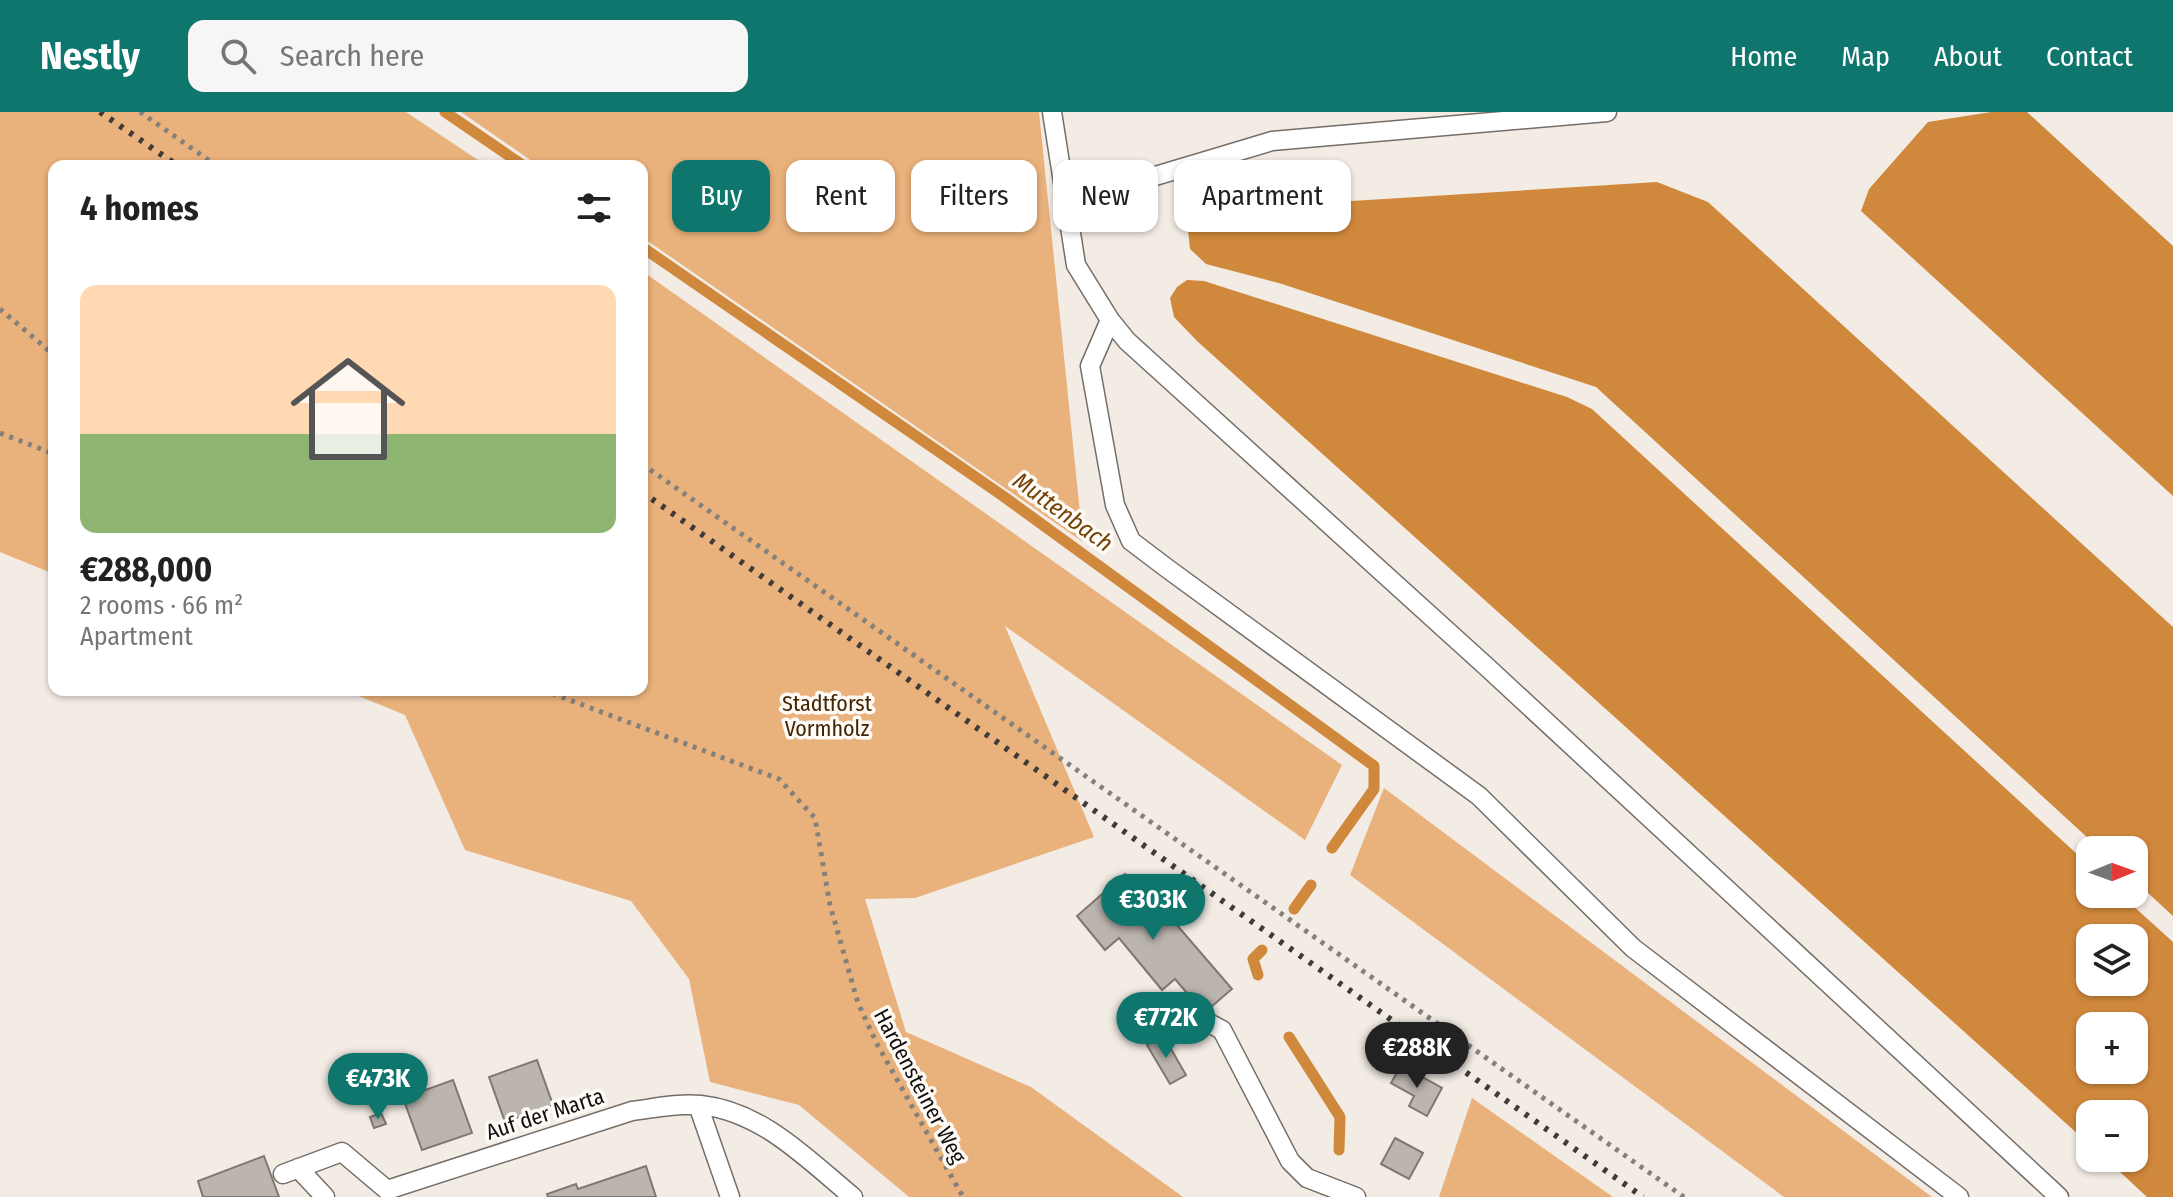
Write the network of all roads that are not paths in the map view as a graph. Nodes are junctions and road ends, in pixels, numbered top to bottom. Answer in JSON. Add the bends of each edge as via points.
{"nodes":[{"id":1,"x":1052,"y":112,"type":"edge"},
{"id":2,"x":1607,"y":112,"type":"edge"},
{"id":3,"x":1059,"y":160,"type":"edge"},
{"id":4,"x":1158,"y":175,"type":"edge"},
{"id":5,"x":1070,"y":232,"type":"edge"},
{"id":6,"x":1110,"y":320,"type":"junction"},
{"id":7,"x":1179,"y":1007,"type":"dead end"},
{"id":8,"x":698,"y":1105,"type":"junction"},
{"id":9,"x":325,"y":1197,"type":"edge"},
{"id":10,"x":730,"y":1197,"type":"edge"},
{"id":11,"x":853,"y":1197,"type":"edge"},
{"id":12,"x":1356,"y":1197,"type":"edge"},
{"id":13,"x":1959,"y":1197,"type":"edge"},
{"id":14,"x":2059,"y":1197,"type":"edge"}],
"edges":[{"from":1,"to":3,"type":"lane"},
{"from":2,"to":4,"type":"lane","via":[[1272,141]]},
{"from":5,"to":6,"type":"lane","via":[[1076,265]]},
{"from":6,"to":13,"type":"lane","via":[[1090,366],[1115,505],[1131,541],[1479,796],[1633,948]]},
{"from":6,"to":14,"type":"lane"},
{"from":7,"to":12,"type":"lane","via":[[1222,1030],[1290,1161],[1307,1178]]},
{"from":8,"to":9,"type":"lane","name":"Auf der Marta","via":[[632,1111],[387,1190],[342,1152],[291,1171]]},
{"from":8,"to":10,"type":"lane"},
{"from":8,"to":11,"type":"lane","name":"Auf der Marta","via":[[752,1119]]}]}
